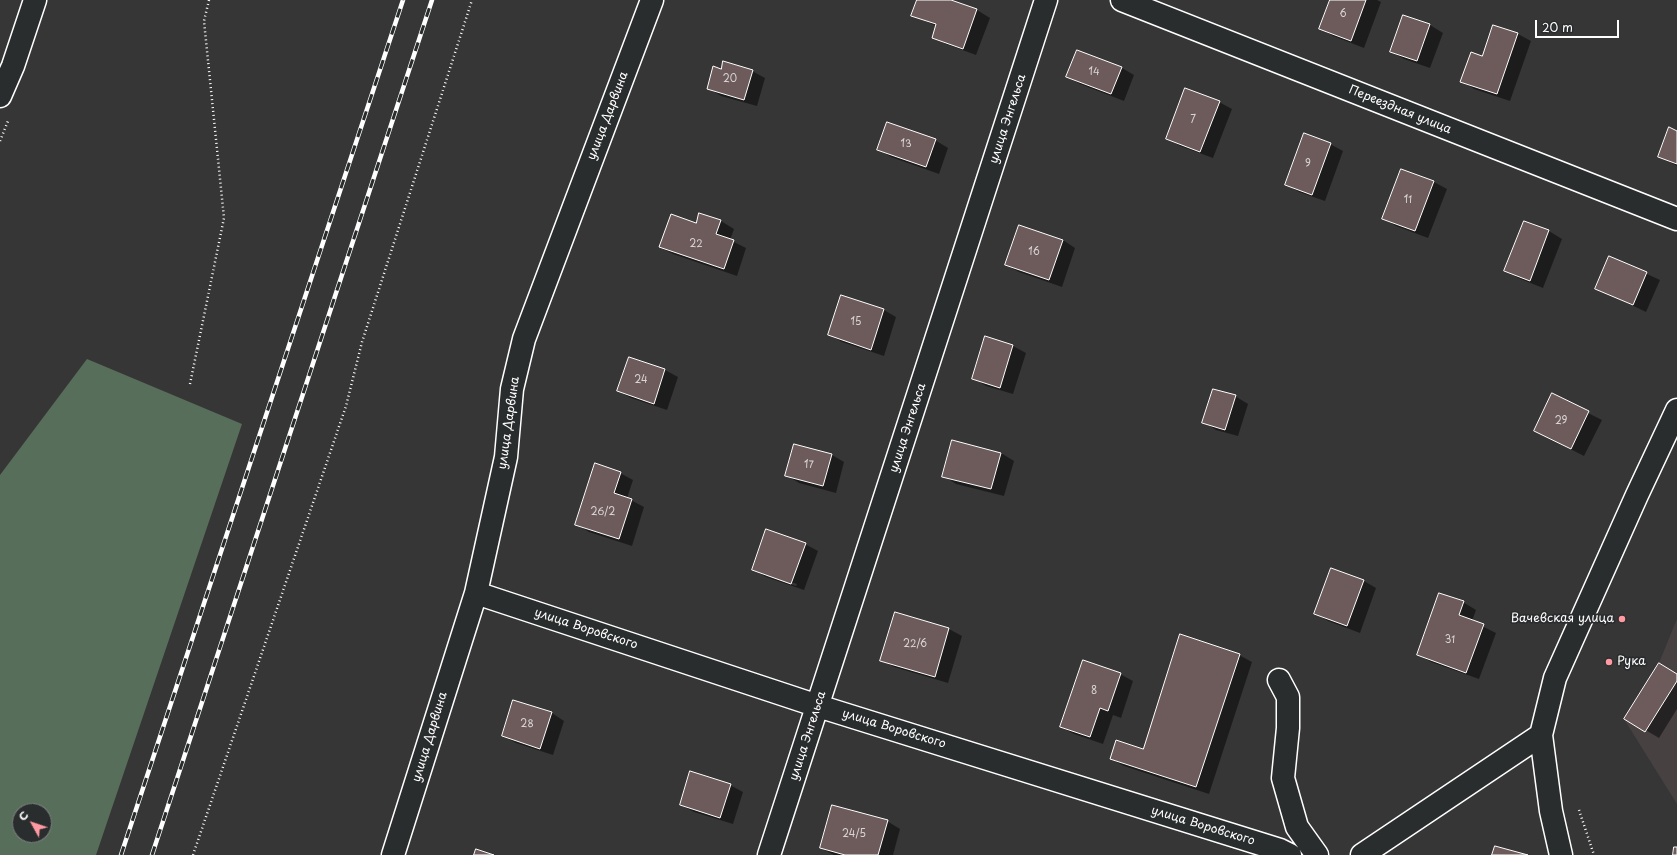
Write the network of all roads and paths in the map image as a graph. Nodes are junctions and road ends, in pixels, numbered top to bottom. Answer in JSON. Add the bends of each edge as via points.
{"nodes":[{"id":1,"x":34,"y":0,"type":"edge"},
{"id":2,"x":208,"y":0,"type":"edge"},
{"id":3,"x":472,"y":0,"type":"edge"},
{"id":4,"x":652,"y":0,"type":"edge"},
{"id":5,"x":1046,"y":0,"type":"edge"},
{"id":6,"x":1122,"y":0,"type":"edge"},
{"id":7,"x":0,"y":96,"type":"edge"},
{"id":8,"x":1677,"y":219,"type":"edge"},
{"id":9,"x":190,"y":384,"type":"dead end"},
{"id":10,"x":1677,"y":410,"type":"edge"},
{"id":11,"x":1669,"y":446,"type":"edge"},
{"id":12,"x":476,"y":593,"type":"junction"},
{"id":13,"x":1279,"y":680,"type":"dead end"},
{"id":14,"x":818,"y":706,"type":"junction"},
{"id":15,"x":1541,"y":735,"type":"junction"},
{"id":16,"x":1578,"y":806,"type":"dead end"},
{"id":17,"x":193,"y":855,"type":"edge"},
{"id":18,"x":393,"y":855,"type":"edge"},
{"id":19,"x":769,"y":855,"type":"edge"},
{"id":20,"x":1290,"y":855,"type":"edge"},
{"id":21,"x":1317,"y":855,"type":"edge"},
{"id":22,"x":1362,"y":855,"type":"edge"},
{"id":23,"x":1561,"y":855,"type":"edge"},
{"id":24,"x":1594,"y":855,"type":"edge"}],
"edges":[{"from":1,"to":7,"type":"street","via":[[13,66]]},
{"from":2,"to":9,"type":"path","via":[[204,20],[224,218]]},
{"from":3,"to":17,"type":"path","via":[[362,342],[346,406]]},
{"from":4,"to":12,"type":"street","name":"улица Дарвина","via":[[524,340],[512,389],[506,457]]},
{"from":5,"to":14,"type":"street","name":"улица Энгельса"},
{"from":6,"to":8,"type":"street","name":"Переездная улица"},
{"from":10,"to":11,"type":"street"},
{"from":11,"to":15,"type":"street","via":[[1555,678]]},
{"from":12,"to":14,"type":"street","name":"улица Воровского"},
{"from":12,"to":18,"type":"street","name":"улица Дарвина"},
{"from":13,"to":21,"type":"street","via":[[1288,697],[1283,778],[1297,827]]},
{"from":14,"to":19,"type":"street","name":"улица Энгельса"},
{"from":14,"to":20,"type":"street","name":"улица Воровского"},
{"from":15,"to":22,"type":"street"},
{"from":15,"to":23,"type":"street","via":[[1551,811]]},
{"from":16,"to":24,"type":"path"}]}
